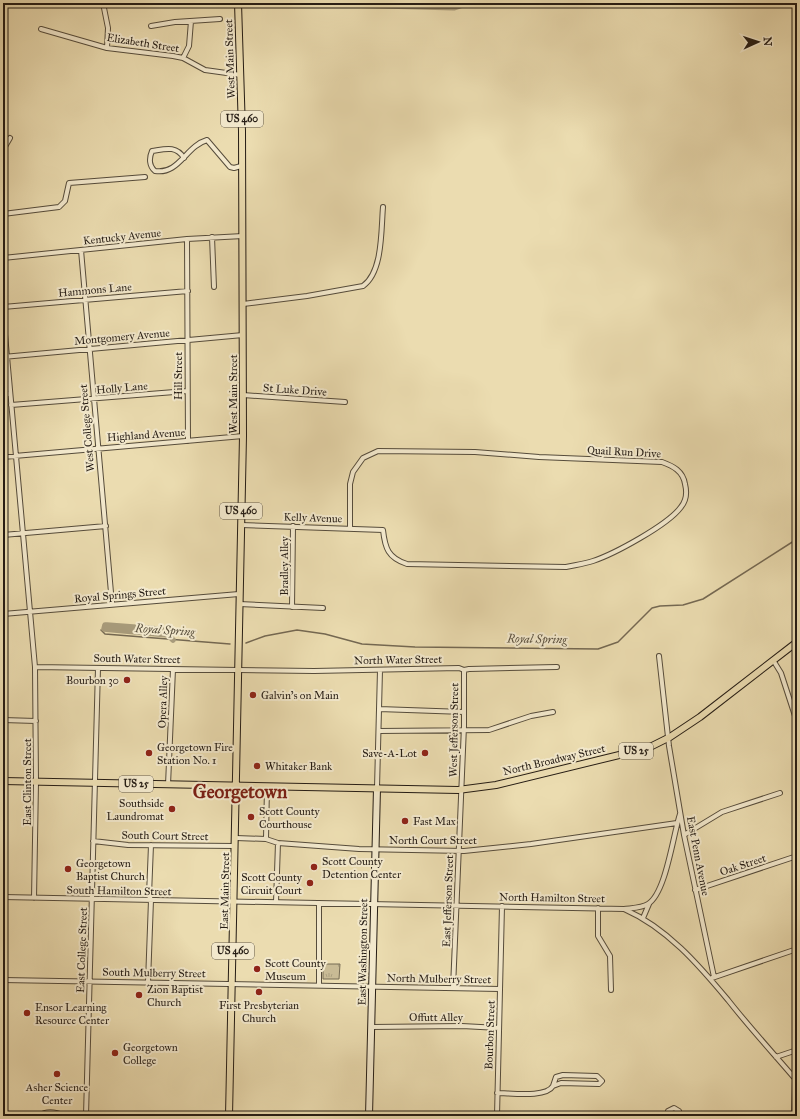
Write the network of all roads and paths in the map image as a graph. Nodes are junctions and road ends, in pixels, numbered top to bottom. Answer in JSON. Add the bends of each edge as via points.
{"nodes":[{"id":1,"x":103,"y":3,"type":"edge"},
{"id":2,"x":238,"y":3,"type":"edge"},
{"id":3,"x":220,"y":19,"type":"dead end"},
{"id":4,"x":191,"y":21,"type":"junction"},
{"id":5,"x":151,"y":26,"type":"dead end"},
{"id":6,"x":41,"y":29,"type":"dead end"},
{"id":7,"x":107,"y":48,"type":"junction"},
{"id":8,"x":183,"y":58,"type":"junction"},
{"id":9,"x":241,"y":75,"type":"junction"},
{"id":10,"x":10,"y":138,"type":"dead end"},
{"id":11,"x":3,"y":150,"type":"edge"},
{"id":12,"x":184,"y":158,"type":"junction"},
{"id":13,"x":241,"y":166,"type":"junction"},
{"id":14,"x":145,"y":177,"type":"dead end"},
{"id":15,"x":383,"y":207,"type":"dead end"},
{"id":16,"x":3,"y":214,"type":"edge"},
{"id":17,"x":243,"y":236,"type":"junction"},
{"id":18,"x":212,"y":237,"type":"junction"},
{"id":19,"x":187,"y":239,"type":"junction"},
{"id":20,"x":81,"y":250,"type":"junction"},
{"id":21,"x":3,"y":258,"type":"edge"},
{"id":22,"x":214,"y":287,"type":"dead end"},
{"id":23,"x":188,"y":291,"type":"junction"},
{"id":24,"x":84,"y":300,"type":"junction"},
{"id":25,"x":243,"y":304,"type":"junction"},
{"id":26,"x":3,"y":308,"type":"edge"},
{"id":27,"x":3,"y":312,"type":"edge"},
{"id":28,"x":243,"y":335,"type":"junction"},
{"id":29,"x":187,"y":340,"type":"junction"},
{"id":30,"x":89,"y":350,"type":"junction"},
{"id":31,"x":5,"y":357,"type":"edge"},
{"id":32,"x":187,"y":391,"type":"junction"},
{"id":33,"x":3,"y":394,"type":"edge"},
{"id":34,"x":10,"y":394,"type":"junction"},
{"id":35,"x":243,"y":395,"type":"junction"},
{"id":36,"x":93,"y":400,"type":"junction"},
{"id":37,"x":345,"y":402,"type":"dead end"},
{"id":38,"x":11,"y":405,"type":"junction"},
{"id":39,"x":243,"y":436,"type":"junction"},
{"id":40,"x":188,"y":441,"type":"junction"},
{"id":41,"x":97,"y":448,"type":"junction"},
{"id":42,"x":3,"y":456,"type":"edge"},
{"id":43,"x":16,"y":456,"type":"junction"},
{"id":44,"x":241,"y":525,"type":"junction"},
{"id":45,"x":106,"y":526,"type":"junction"},
{"id":46,"x":293,"y":526,"type":"junction"},
{"id":47,"x":350,"y":528,"type":"junction"},
{"id":48,"x":383,"y":530,"type":"joint"},
{"id":49,"x":23,"y":534,"type":"junction"},
{"id":50,"x":3,"y":535,"type":"edge"},
{"id":51,"x":239,"y":594,"type":"junction"},
{"id":52,"x":112,"y":604,"type":"junction"},
{"id":53,"x":239,"y":604,"type":"junction"},
{"id":54,"x":292,"y":607,"type":"junction"},
{"id":55,"x":323,"y":608,"type":"dead end"},
{"id":56,"x":30,"y":612,"type":"junction"},
{"id":57,"x":3,"y":614,"type":"edge"},
{"id":58,"x":797,"y":642,"type":"edge"},
{"id":59,"x":659,"y":656,"type":"dead end"},
{"id":60,"x":773,"y":660,"type":"junction"},
{"id":61,"x":35,"y":667,"type":"junction"},
{"id":62,"x":557,"y":667,"type":"dead end"},
{"id":63,"x":98,"y":668,"type":"junction"},
{"id":64,"x":173,"y":669,"type":"junction"},
{"id":65,"x":238,"y":670,"type":"junction"},
{"id":66,"x":380,"y":670,"type":"junction"},
{"id":67,"x":464,"y":670,"type":"junction"},
{"id":68,"x":379,"y":709,"type":"junction"},
{"id":69,"x":464,"y":712,"type":"junction"},
{"id":70,"x":553,"y":712,"type":"dead end"},
{"id":71,"x":3,"y":720,"type":"edge"},
{"id":72,"x":36,"y":721,"type":"junction"},
{"id":73,"x":797,"y":722,"type":"edge"},
{"id":74,"x":379,"y":731,"type":"junction"},
{"id":75,"x":463,"y":731,"type":"junction"},
{"id":76,"x":668,"y":738,"type":"junction"},
{"id":77,"x":3,"y":781,"type":"edge"},
{"id":78,"x":36,"y":782,"type":"junction"},
{"id":79,"x":95,"y":784,"type":"junction"},
{"id":80,"x":168,"y":785,"type":"junction"},
{"id":81,"x":236,"y":786,"type":"junction"},
{"id":82,"x":267,"y":786,"type":"junction"},
{"id":83,"x":377,"y":788,"type":"junction"},
{"id":84,"x":461,"y":790,"type":"junction"},
{"id":85,"x":780,"y":793,"type":"dead end"},
{"id":86,"x":680,"y":814,"type":"junction"},
{"id":87,"x":677,"y":823,"type":"junction"},
{"id":88,"x":684,"y":835,"type":"junction"},
{"id":89,"x":236,"y":838,"type":"junction"},
{"id":90,"x":266,"y":839,"type":"junction"},
{"id":91,"x":93,"y":840,"type":"junction"},
{"id":92,"x":278,"y":844,"type":"junction"},
{"id":93,"x":151,"y":845,"type":"junction"},
{"id":94,"x":236,"y":846,"type":"junction"},
{"id":95,"x":376,"y":849,"type":"junction"},
{"id":96,"x":459,"y":851,"type":"junction"},
{"id":97,"x":797,"y":856,"type":"edge"},
{"id":98,"x":695,"y":890,"type":"junction"},
{"id":99,"x":3,"y":897,"type":"edge"},
{"id":100,"x":34,"y":898,"type":"junction"},
{"id":101,"x":92,"y":900,"type":"junction"},
{"id":102,"x":151,"y":900,"type":"junction"},
{"id":103,"x":235,"y":902,"type":"junction"},
{"id":104,"x":276,"y":902,"type":"junction"},
{"id":105,"x":319,"y":903,"type":"junction"},
{"id":106,"x":649,"y":903,"type":"junction"},
{"id":107,"x":375,"y":904,"type":"junction"},
{"id":108,"x":456,"y":906,"type":"junction"},
{"id":109,"x":502,"y":906,"type":"junction"},
{"id":110,"x":598,"y":908,"type":"junction"},
{"id":111,"x":624,"y":909,"type":"junction"},
{"id":112,"x":643,"y":918,"type":"junction"},
{"id":113,"x":797,"y":949,"type":"edge"},
{"id":114,"x":712,"y":978,"type":"junction"},
{"id":115,"x":3,"y":980,"type":"edge"},
{"id":116,"x":90,"y":981,"type":"junction"},
{"id":117,"x":148,"y":982,"type":"junction"},
{"id":118,"x":233,"y":983,"type":"junction"},
{"id":119,"x":319,"y":985,"type":"junction"},
{"id":120,"x":373,"y":986,"type":"junction"},
{"id":121,"x":453,"y":988,"type":"junction"},
{"id":122,"x":500,"y":989,"type":"junction"},
{"id":123,"x":611,"y":990,"type":"dead end"},
{"id":124,"x":372,"y":1027,"type":"junction"},
{"id":125,"x":499,"y":1028,"type":"junction"},
{"id":126,"x":797,"y":1050,"type":"edge"},
{"id":127,"x":776,"y":1057,"type":"junction"},
{"id":128,"x":796,"y":1080,"type":"edge"},
{"id":129,"x":553,"y":1086,"type":"junction"},
{"id":130,"x":497,"y":1093,"type":"junction"},
{"id":131,"x":39,"y":1116,"type":"edge"},
{"id":132,"x":65,"y":1116,"type":"edge"},
{"id":133,"x":86,"y":1116,"type":"edge"},
{"id":134,"x":230,"y":1116,"type":"edge"},
{"id":135,"x":369,"y":1116,"type":"edge"},
{"id":136,"x":497,"y":1116,"type":"edge"},
{"id":137,"x":667,"y":1116,"type":"edge"},
{"id":138,"x":680,"y":1116,"type":"edge"},
{"id":139,"x":794,"y":1116,"type":"edge"}],
"edges":[{"from":1,"to":7,"type":"street","via":[[108,28]]},
{"from":2,"to":9,"type":"main road","name":"West Main Street","number":"US 460"},
{"from":3,"to":4,"type":"street"},
{"from":4,"to":5,"type":"street"},
{"from":4,"to":8,"type":"street","via":[[189,46]]},
{"from":6,"to":7,"type":"street","name":"Elizabeth Street"},
{"from":7,"to":8,"type":"street","name":"Elizabeth Street"},
{"from":8,"to":9,"type":"street","name":"Elizabeth Street","via":[[205,70]]},
{"from":9,"to":13,"type":"main road","name":"West Main Street","number":"US 460"},
{"from":10,"to":11,"type":"street"},
{"from":12,"to":12,"type":"street","via":[[173,168],[160,172],[151,168],[149,156],[152,151],[175,149],[180,151]]},
{"from":12,"to":13,"type":"street","via":[[201,142],[207,140],[230,167]]},
{"from":13,"to":17,"type":"main road","name":"West Main Street","number":"US 460"},
{"from":14,"to":16,"type":"street","via":[[69,183],[65,201],[59,207]]},
{"from":15,"to":25,"type":"street","via":[[377,264],[373,276],[363,286]]},
{"from":17,"to":18,"type":"street","name":"Kentucky Avenue"},
{"from":17,"to":25,"type":"main road","name":"West Main Street","number":"US 460"},
{"from":18,"to":19,"type":"street","name":"Kentucky Avenue"},
{"from":18,"to":22,"type":"street"},
{"from":19,"to":20,"type":"street","name":"Kentucky Avenue"},
{"from":19,"to":23,"type":"street","name":"Hill Street"},
{"from":20,"to":21,"type":"street","name":"Kentucky Avenue"},
{"from":20,"to":24,"type":"street","name":"West College Street"},
{"from":23,"to":24,"type":"street","name":"Hammons Lane"},
{"from":23,"to":29,"type":"street","name":"Hill Street"},
{"from":24,"to":26,"type":"street","name":"Hammons Lane"},
{"from":24,"to":30,"type":"street","name":"West College Street"},
{"from":25,"to":28,"type":"main road","name":"West Main Street","number":"US 460"},
{"from":27,"to":31,"type":"street","name":"East Clinton Street"},
{"from":28,"to":29,"type":"street","name":"Montgomery Avenue"},
{"from":28,"to":35,"type":"main road","name":"West Main Street","number":"US 460"},
{"from":29,"to":30,"type":"street","name":"Montgomery Avenue"},
{"from":29,"to":32,"type":"street","name":"Hill Street"},
{"from":30,"to":31,"type":"street","name":"Montgomery Avenue"},
{"from":30,"to":36,"type":"street","name":"West College Street"},
{"from":31,"to":34,"type":"street","name":"East Clinton Street"},
{"from":32,"to":36,"type":"street","name":"Holly Lane"},
{"from":32,"to":40,"type":"street","name":"Hill Street"},
{"from":33,"to":34,"type":"street"},
{"from":34,"to":38,"type":"street","name":"East Clinton Street"},
{"from":35,"to":37,"type":"street","name":"St Luke Drive"},
{"from":35,"to":39,"type":"main road","name":"West Main Street","number":"US 460"},
{"from":36,"to":38,"type":"street","name":"Holly Lane"},
{"from":36,"to":41,"type":"street","name":"West College Street"},
{"from":38,"to":43,"type":"street","name":"East Clinton Street"},
{"from":39,"to":40,"type":"street","name":"Highland Avenue"},
{"from":39,"to":44,"type":"main road","name":"West Main Street","number":"US 460"},
{"from":40,"to":41,"type":"street","name":"Highland Avenue"},
{"from":41,"to":43,"type":"street","name":"Highland Avenue"},
{"from":41,"to":45,"type":"street","name":"West College Street"},
{"from":42,"to":43,"type":"street","name":"Highland Avenue"},
{"from":43,"to":49,"type":"street","name":"East Clinton Street"},
{"from":44,"to":46,"type":"street","name":"Kelly Avenue"},
{"from":44,"to":51,"type":"main road","name":"West Main Street","number":"US 460"},
{"from":45,"to":49,"type":"street"},
{"from":45,"to":52,"type":"street","name":"West College Street"},
{"from":46,"to":47,"type":"street","name":"Kelly Avenue"},
{"from":46,"to":54,"type":"street","name":"Bradley Alley"},
{"from":47,"to":48,"type":"street","name":"Kelly Avenue"},
{"from":47,"to":48,"type":"street","name":"Quail Run Drive","via":[[352,472],[363,458],[378,451],[475,452],[662,462],[677,469],[686,487],[681,508],[631,543],[591,562],[566,567],[407,564],[397,561],[390,555],[384,544]]},
{"from":49,"to":50,"type":"street"},
{"from":49,"to":56,"type":"street","name":"East Clinton Street"},
{"from":51,"to":52,"type":"street","name":"Royal Springs Street"},
{"from":51,"to":53,"type":"main road","name":"West Main Street","number":"US 460"},
{"from":52,"to":56,"type":"street","name":"Royal Springs Street"},
{"from":53,"to":54,"type":"street"},
{"from":53,"to":65,"type":"main road","name":"West Main Street","number":"US 460"},
{"from":54,"to":55,"type":"street"},
{"from":56,"to":57,"type":"street","name":"Royal Springs Street"},
{"from":56,"to":61,"type":"street","name":"East Clinton Street"},
{"from":58,"to":60,"type":"main road","name":"North Broadway Street","number":"US 25"},
{"from":59,"to":76,"type":"street","name":"East Penn Avenue"},
{"from":60,"to":73,"type":"street","via":[[781,673]]},
{"from":60,"to":76,"type":"main road","name":"North Broadway Street","number":"US 25","via":[[700,717]]},
{"from":61,"to":63,"type":"street","name":"South Water Street"},
{"from":61,"to":72,"type":"street","name":"East Clinton Street"},
{"from":62,"to":67,"type":"street","name":"North Water Street"},
{"from":63,"to":64,"type":"street","name":"South Water Street"},
{"from":63,"to":79,"type":"street"},
{"from":64,"to":65,"type":"street","name":"South Water Street"},
{"from":64,"to":80,"type":"street","name":"Opera Alley"},
{"from":65,"to":66,"type":"street","name":"North Water Street"},
{"from":65,"to":81,"type":"main road","name":"West Main Street","number":"US 460"},
{"from":66,"to":67,"type":"street","name":"North Water Street"},
{"from":66,"to":68,"type":"street"},
{"from":67,"to":69,"type":"street","name":"West Jefferson Street"},
{"from":68,"to":69,"type":"street"},
{"from":68,"to":74,"type":"street"},
{"from":69,"to":75,"type":"street","name":"West Jefferson Street"},
{"from":70,"to":75,"type":"street","via":[[531,716],[489,730]]},
{"from":71,"to":72,"type":"street"},
{"from":72,"to":78,"type":"street","name":"East Clinton Street"},
{"from":74,"to":75,"type":"street"},
{"from":74,"to":83,"type":"street"},
{"from":75,"to":84,"type":"street","name":"West Jefferson Street"},
{"from":76,"to":84,"type":"main road","name":"North Broadway Street","number":"US 25","via":[[630,753],[496,785]]},
{"from":76,"to":86,"type":"street","name":"East Penn Avenue"},
{"from":77,"to":78,"type":"main road","number":"US 25"},
{"from":78,"to":79,"type":"main road","number":"US 25"},
{"from":78,"to":100,"type":"street","name":"East Clinton Street"},
{"from":79,"to":80,"type":"main road","number":"US 25"},
{"from":79,"to":91,"type":"street","name":"East College Street"},
{"from":80,"to":81,"type":"main road","number":"US 25"},
{"from":81,"to":82,"type":"main road","number":"US 25"},
{"from":81,"to":89,"type":"main road","name":"East Main Street","number":"US 460"},
{"from":82,"to":83,"type":"main road","number":"US 25"},
{"from":82,"to":90,"type":"street"},
{"from":83,"to":84,"type":"main road","name":"North Broadway Street","number":"US 25"},
{"from":83,"to":95,"type":"street","name":"East Washington Street"},
{"from":84,"to":96,"type":"street","name":"East Jefferson Street"},
{"from":85,"to":88,"type":"street","via":[[722,812]]},
{"from":86,"to":87,"type":"street"},
{"from":86,"to":88,"type":"street","name":"East Penn Avenue"},
{"from":87,"to":96,"type":"street","name":"North Court Street","via":[[531,844]]},
{"from":87,"to":106,"type":"street","via":[[664,874]]},
{"from":88,"to":98,"type":"street","name":"East Penn Avenue"},
{"from":89,"to":90,"type":"street","name":"North Court Street"},
{"from":89,"to":94,"type":"main road","name":"East Main Street","number":"US 460"},
{"from":90,"to":92,"type":"street","name":"North Court Street"},
{"from":91,"to":93,"type":"street","name":"South Court Street"},
{"from":91,"to":101,"type":"street","name":"East College Street"},
{"from":92,"to":95,"type":"street","name":"North Court Street"},
{"from":92,"to":104,"type":"street"},
{"from":93,"to":94,"type":"street","name":"South Court Street"},
{"from":93,"to":102,"type":"street"},
{"from":94,"to":103,"type":"main road","name":"East Main Street","number":"US 460"},
{"from":95,"to":96,"type":"street","name":"North Court Street"},
{"from":95,"to":107,"type":"street","name":"East Washington Street"},
{"from":96,"to":108,"type":"street","name":"East Jefferson Street"},
{"from":97,"to":98,"type":"street","name":"Oak Street"},
{"from":98,"to":114,"type":"street","name":"East Penn Avenue"},
{"from":99,"to":100,"type":"street","name":"South Hamilton Street"},
{"from":100,"to":101,"type":"street","name":"South Hamilton Street"},
{"from":101,"to":102,"type":"street","name":"South Hamilton Street"},
{"from":101,"to":116,"type":"street","name":"East College Street"},
{"from":102,"to":103,"type":"street","name":"South Hamilton Street"},
{"from":102,"to":117,"type":"street"},
{"from":103,"to":104,"type":"street","name":"North Hamilton Street"},
{"from":103,"to":118,"type":"main road","name":"East Main Street","number":"US 460"},
{"from":104,"to":105,"type":"street","name":"North Hamilton Street"},
{"from":105,"to":107,"type":"street","name":"North Hamilton Street"},
{"from":105,"to":119,"type":"street"},
{"from":106,"to":111,"type":"street"},
{"from":106,"to":112,"type":"street"},
{"from":107,"to":108,"type":"street","name":"North Hamilton Street"},
{"from":107,"to":120,"type":"street","name":"East Washington Street"},
{"from":108,"to":109,"type":"street","name":"North Hamilton Street"},
{"from":108,"to":121,"type":"street","name":"East Jefferson Street"},
{"from":109,"to":110,"type":"street","name":"North Hamilton Street"},
{"from":109,"to":122,"type":"street","name":"Bourbon Street"},
{"from":110,"to":111,"type":"street","name":"North Hamilton Street"},
{"from":110,"to":123,"type":"street","via":[[598,936],[610,956]]},
{"from":111,"to":112,"type":"street","name":"North Hamilton Street"},
{"from":112,"to":114,"type":"street","name":"North Hamilton Street","via":[[657,927]]},
{"from":113,"to":114,"type":"street"},
{"from":114,"to":127,"type":"street","name":"North Hamilton Street"},
{"from":115,"to":116,"type":"street","name":"South Mulberry Street"},
{"from":116,"to":117,"type":"street","name":"South Mulberry Street"},
{"from":116,"to":133,"type":"street","name":"East College Street"},
{"from":117,"to":118,"type":"street","name":"South Mulberry Street"},
{"from":118,"to":119,"type":"street","name":"North Mulberry Street"},
{"from":118,"to":134,"type":"main road","name":"East Main Street","number":"US 460"},
{"from":119,"to":120,"type":"street","name":"North Mulberry Street"},
{"from":120,"to":121,"type":"street","name":"North Mulberry Street"},
{"from":120,"to":124,"type":"street","name":"East Washington Street"},
{"from":121,"to":122,"type":"street","name":"North Mulberry Street"},
{"from":122,"to":125,"type":"street","name":"Bourbon Street"},
{"from":124,"to":125,"type":"street","name":"Offutt Alley"},
{"from":124,"to":135,"type":"street","name":"East Washington Street"},
{"from":125,"to":130,"type":"street","name":"Bourbon Street"},
{"from":126,"to":127,"type":"street"},
{"from":127,"to":128,"type":"street","name":"North Hamilton Street"},
{"from":128,"to":139,"type":"street"},
{"from":129,"to":129,"type":"street","via":[[561,1083],[599,1084],[602,1081],[597,1076],[564,1075],[556,1078]]},
{"from":129,"to":130,"type":"street","via":[[551,1090],[543,1093]]},
{"from":130,"to":136,"type":"street","name":"Bourbon Street"},
{"from":131,"to":132,"type":"street","via":[[55,1112]]},
{"from":137,"to":138,"type":"street","via":[[668,1111],[674,1108],[680,1111]]}]}
